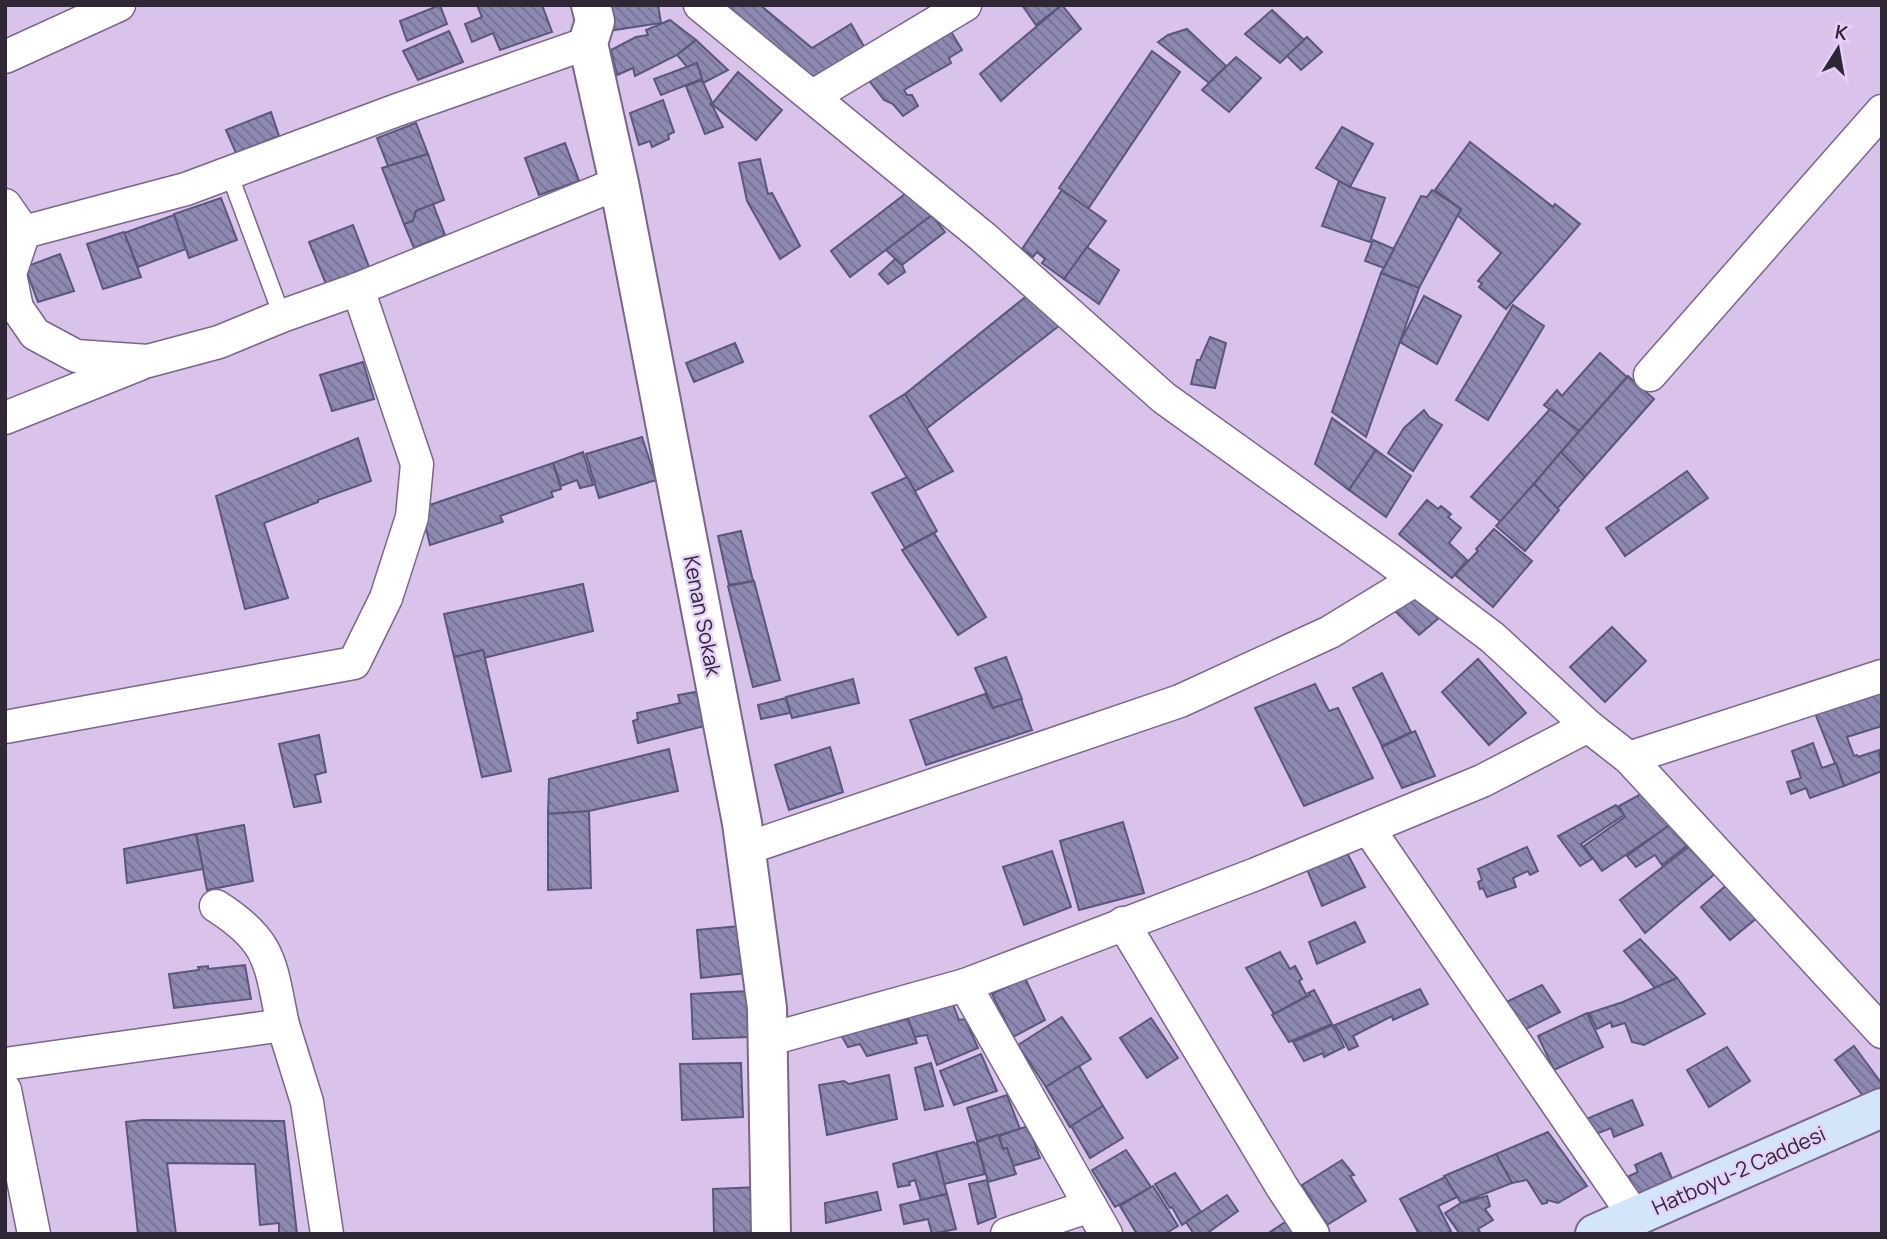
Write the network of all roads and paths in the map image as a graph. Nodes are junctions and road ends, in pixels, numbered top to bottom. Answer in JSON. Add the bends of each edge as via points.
{"nodes":[{"id":1,"x":119,"y":5,"type":"edge"},
{"id":2,"x":592,"y":5,"type":"edge"},
{"id":3,"x":700,"y":5,"type":"edge"},
{"id":4,"x":965,"y":5,"type":"edge"},
{"id":5,"x":588,"y":43,"type":"junction"},
{"id":6,"x":5,"y":57,"type":"edge"},
{"id":7,"x":813,"y":96,"type":"junction"},
{"id":8,"x":1882,"y":111,"type":"edge"},
{"id":9,"x":229,"y":173,"type":"junction"},
{"id":10,"x":619,"y":183,"type":"junction"},
{"id":11,"x":5,"y":205,"type":"edge"},
{"id":12,"x":15,"y":236,"type":"edge"},
{"id":13,"x":358,"y":289,"type":"junction"},
{"id":14,"x":282,"y":316,"type":"junction"},
{"id":15,"x":148,"y":361,"type":"junction"},
{"id":16,"x":1650,"y":375,"type":"dead end"},
{"id":17,"x":5,"y":418,"type":"edge"},
{"id":18,"x":1416,"y":580,"type":"junction"},
{"id":19,"x":1882,"y":676,"type":"edge"},
{"id":20,"x":1588,"y":726,"type":"junction"},
{"id":21,"x":5,"y":727,"type":"edge"},
{"id":22,"x":1629,"y":758,"type":"junction"},
{"id":23,"x":1368,"y":828,"type":"junction"},
{"id":24,"x":745,"y":849,"type":"junction"},
{"id":25,"x":216,"y":906,"type":"dead end"},
{"id":26,"x":1123,"y":923,"type":"junction"},
{"id":27,"x":965,"y":985,"type":"junction"},
{"id":28,"x":283,"y":1025,"type":"junction"},
{"id":29,"x":1882,"y":1032,"type":"edge"},
{"id":30,"x":767,"y":1040,"type":"junction"},
{"id":31,"x":5,"y":1064,"type":"edge"},
{"id":32,"x":5,"y":1090,"type":"edge"},
{"id":33,"x":1882,"y":1108,"type":"edge"},
{"id":34,"x":1090,"y":1206,"type":"junction"},
{"id":35,"x":1636,"y":1217,"type":"junction"},
{"id":36,"x":34,"y":1234,"type":"edge"},
{"id":37,"x":327,"y":1234,"type":"edge"},
{"id":38,"x":771,"y":1234,"type":"edge"},
{"id":39,"x":1007,"y":1234,"type":"edge"},
{"id":40,"x":1106,"y":1234,"type":"edge"},
{"id":41,"x":1313,"y":1234,"type":"edge"},
{"id":42,"x":1595,"y":1234,"type":"edge"}],
"edges":[{"from":1,"to":6,"type":"street"},
{"from":2,"to":5,"type":"street","name":"Kenan Sokak","via":[[595,21]]},
{"from":3,"to":7,"type":"street"},
{"from":4,"to":7,"type":"street"},
{"from":5,"to":9,"type":"street"},
{"from":5,"to":10,"type":"street","name":"Kenan Sokak"},
{"from":7,"to":18,"type":"street","via":[[983,237],[1164,398]]},
{"from":8,"to":16,"type":"street"},
{"from":9,"to":12,"type":"street"},
{"from":9,"to":14,"type":"lane"},
{"from":10,"to":13,"type":"street"},
{"from":10,"to":24,"type":"street","name":"Kenan Sokak"},
{"from":11,"to":12,"type":"street"},
{"from":12,"to":15,"type":"street","via":[[10,274],[17,308],[35,334],[76,356]]},
{"from":13,"to":14,"type":"street"},
{"from":13,"to":21,"type":"street","via":[[417,464],[412,517],[387,598],[354,663]]},
{"from":14,"to":15,"type":"street","via":[[219,342]]},
{"from":15,"to":17,"type":"street"},
{"from":18,"to":20,"type":"street","via":[[1493,638]]},
{"from":18,"to":24,"type":"street","via":[[1330,632],[1180,701]]},
{"from":19,"to":22,"type":"street"},
{"from":20,"to":22,"type":"street"},
{"from":20,"to":23,"type":"street","via":[[1482,781]]},
{"from":22,"to":29,"type":"street"},
{"from":23,"to":26,"type":"street"},
{"from":23,"to":35,"type":"street"},
{"from":24,"to":30,"type":"street","name":"Kenan Sokak","via":[[767,1008]]},
{"from":25,"to":28,"type":"street","via":[[255,936],[271,963]]},
{"from":26,"to":27,"type":"street"},
{"from":26,"to":41,"type":"street"},
{"from":27,"to":30,"type":"street"},
{"from":27,"to":34,"type":"street"},
{"from":28,"to":31,"type":"street"},
{"from":28,"to":37,"type":"street","via":[[307,1102]]},
{"from":30,"to":38,"type":"street","name":"Kenan Sokak"},
{"from":32,"to":36,"type":"street"},
{"from":33,"to":35,"type":"main road","name":"Hatboyu-2 Caddesi"},
{"from":34,"to":39,"type":"street"},
{"from":34,"to":40,"type":"street"},
{"from":35,"to":42,"type":"main road","name":"Hatboyu-2 Caddesi"}]}
